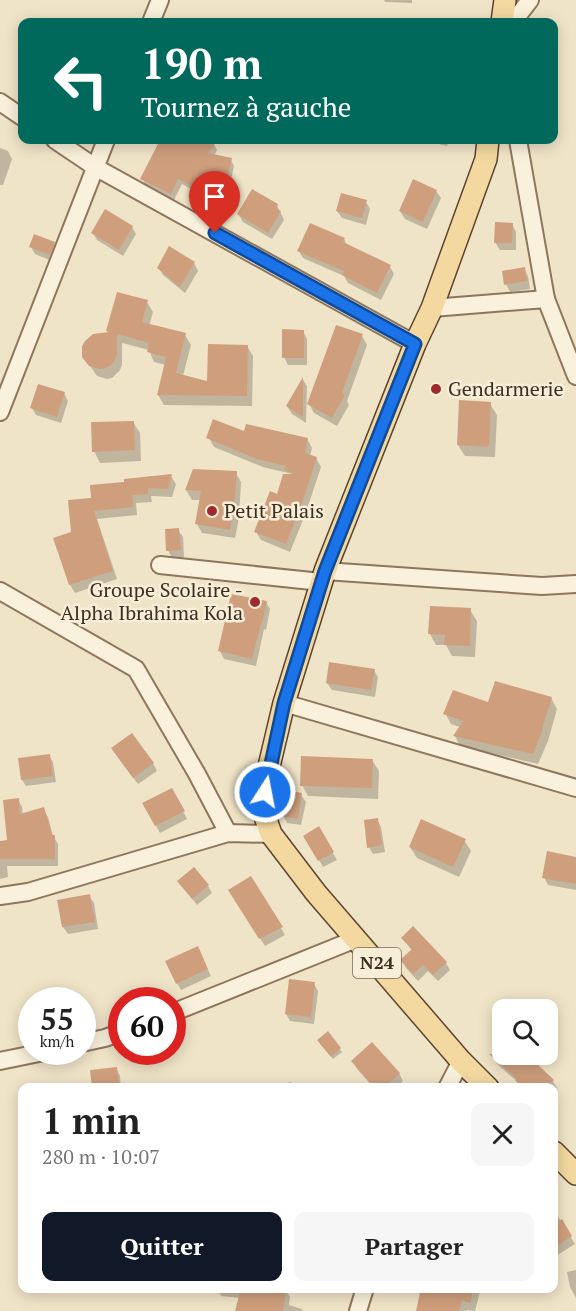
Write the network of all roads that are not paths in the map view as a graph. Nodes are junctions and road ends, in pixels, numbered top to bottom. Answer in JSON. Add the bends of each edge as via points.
{"nodes":[{"id":1,"x":160,"y":0,"type":"edge"},
{"id":2,"x":505,"y":0,"type":"edge"},
{"id":3,"x":530,"y":0,"type":"edge"},
{"id":4,"x":153,"y":18,"type":"edge"},
{"id":5,"x":503,"y":18,"type":"edge"},
{"id":6,"x":516,"y":18,"type":"edge"},
{"id":7,"x":0,"y":102,"type":"edge"},
{"id":8,"x":18,"y":114,"type":"edge"},
{"id":9,"x":61,"y":144,"type":"edge"},
{"id":10,"x":104,"y":144,"type":"edge"},
{"id":11,"x":488,"y":144,"type":"edge"},
{"id":12,"x":519,"y":144,"type":"edge"},
{"id":13,"x":95,"y":167,"type":"junction"},
{"id":14,"x":546,"y":299,"type":"junction"},
{"id":15,"x":432,"y":308,"type":"junction"},
{"id":16,"x":415,"y":344,"type":"junction"},
{"id":17,"x":576,"y":376,"type":"edge"},
{"id":18,"x":0,"y":412,"type":"edge"},
{"id":19,"x":160,"y":565,"type":"dead end"},
{"id":20,"x":323,"y":577,"type":"junction"},
{"id":21,"x":576,"y":584,"type":"edge"},
{"id":22,"x":0,"y":591,"type":"edge"},
{"id":23,"x":284,"y":703,"type":"junction"},
{"id":24,"x":576,"y":788,"type":"edge"},
{"id":25,"x":228,"y":833,"type":"junction"},
{"id":26,"x":271,"y":834,"type":"junction"},
{"id":27,"x":0,"y":896,"type":"edge"},
{"id":28,"x":356,"y":939,"type":"junction"},
{"id":29,"x":186,"y":1007,"type":"edge"},
{"id":30,"x":18,"y":1057,"type":"edge"},
{"id":31,"x":0,"y":1061,"type":"edge"},
{"id":32,"x":461,"y":1061,"type":"junction"},
{"id":33,"x":450,"y":1083,"type":"edge"},
{"id":34,"x":483,"y":1083,"type":"edge"},
{"id":35,"x":558,"y":1156,"type":"edge"},
{"id":36,"x":576,"y":1174,"type":"edge"},
{"id":37,"x":363,"y":1293,"type":"edge"},
{"id":38,"x":358,"y":1311,"type":"edge"}],
"edges":[{"from":1,"to":4,"type":"street"},
{"from":2,"to":5,"type":"main road"},
{"from":3,"to":6,"type":"street"},
{"from":7,"to":8,"type":"street"},
{"from":9,"to":13,"type":"street"},
{"from":10,"to":13,"type":"street"},
{"from":11,"to":15,"type":"main road","number":"N24","via":[[486,159]]},
{"from":12,"to":14,"type":"street"},
{"from":13,"to":16,"type":"street"},
{"from":13,"to":18,"type":"street"},
{"from":14,"to":15,"type":"street"},
{"from":14,"to":17,"type":"street"},
{"from":15,"to":16,"type":"main road","number":"N24"},
{"from":16,"to":20,"type":"main road","number":"N24"},
{"from":19,"to":20,"type":"street"},
{"from":20,"to":21,"type":"street"},
{"from":20,"to":23,"type":"main road","number":"N24"},
{"from":22,"to":25,"type":"street","via":[[136,669]]},
{"from":23,"to":24,"type":"street"},
{"from":23,"to":26,"type":"main road","number":"N24","via":[[262,808]]},
{"from":25,"to":26,"type":"street"},
{"from":25,"to":27,"type":"street"},
{"from":26,"to":28,"type":"main road","number":"N24"},
{"from":28,"to":29,"type":"street"},
{"from":28,"to":32,"type":"main road","number":"N24"},
{"from":30,"to":31,"type":"street"},
{"from":32,"to":33,"type":"street"},
{"from":32,"to":34,"type":"main road","number":"N24"},
{"from":35,"to":36,"type":"main road"},
{"from":37,"to":38,"type":"street"}]}
